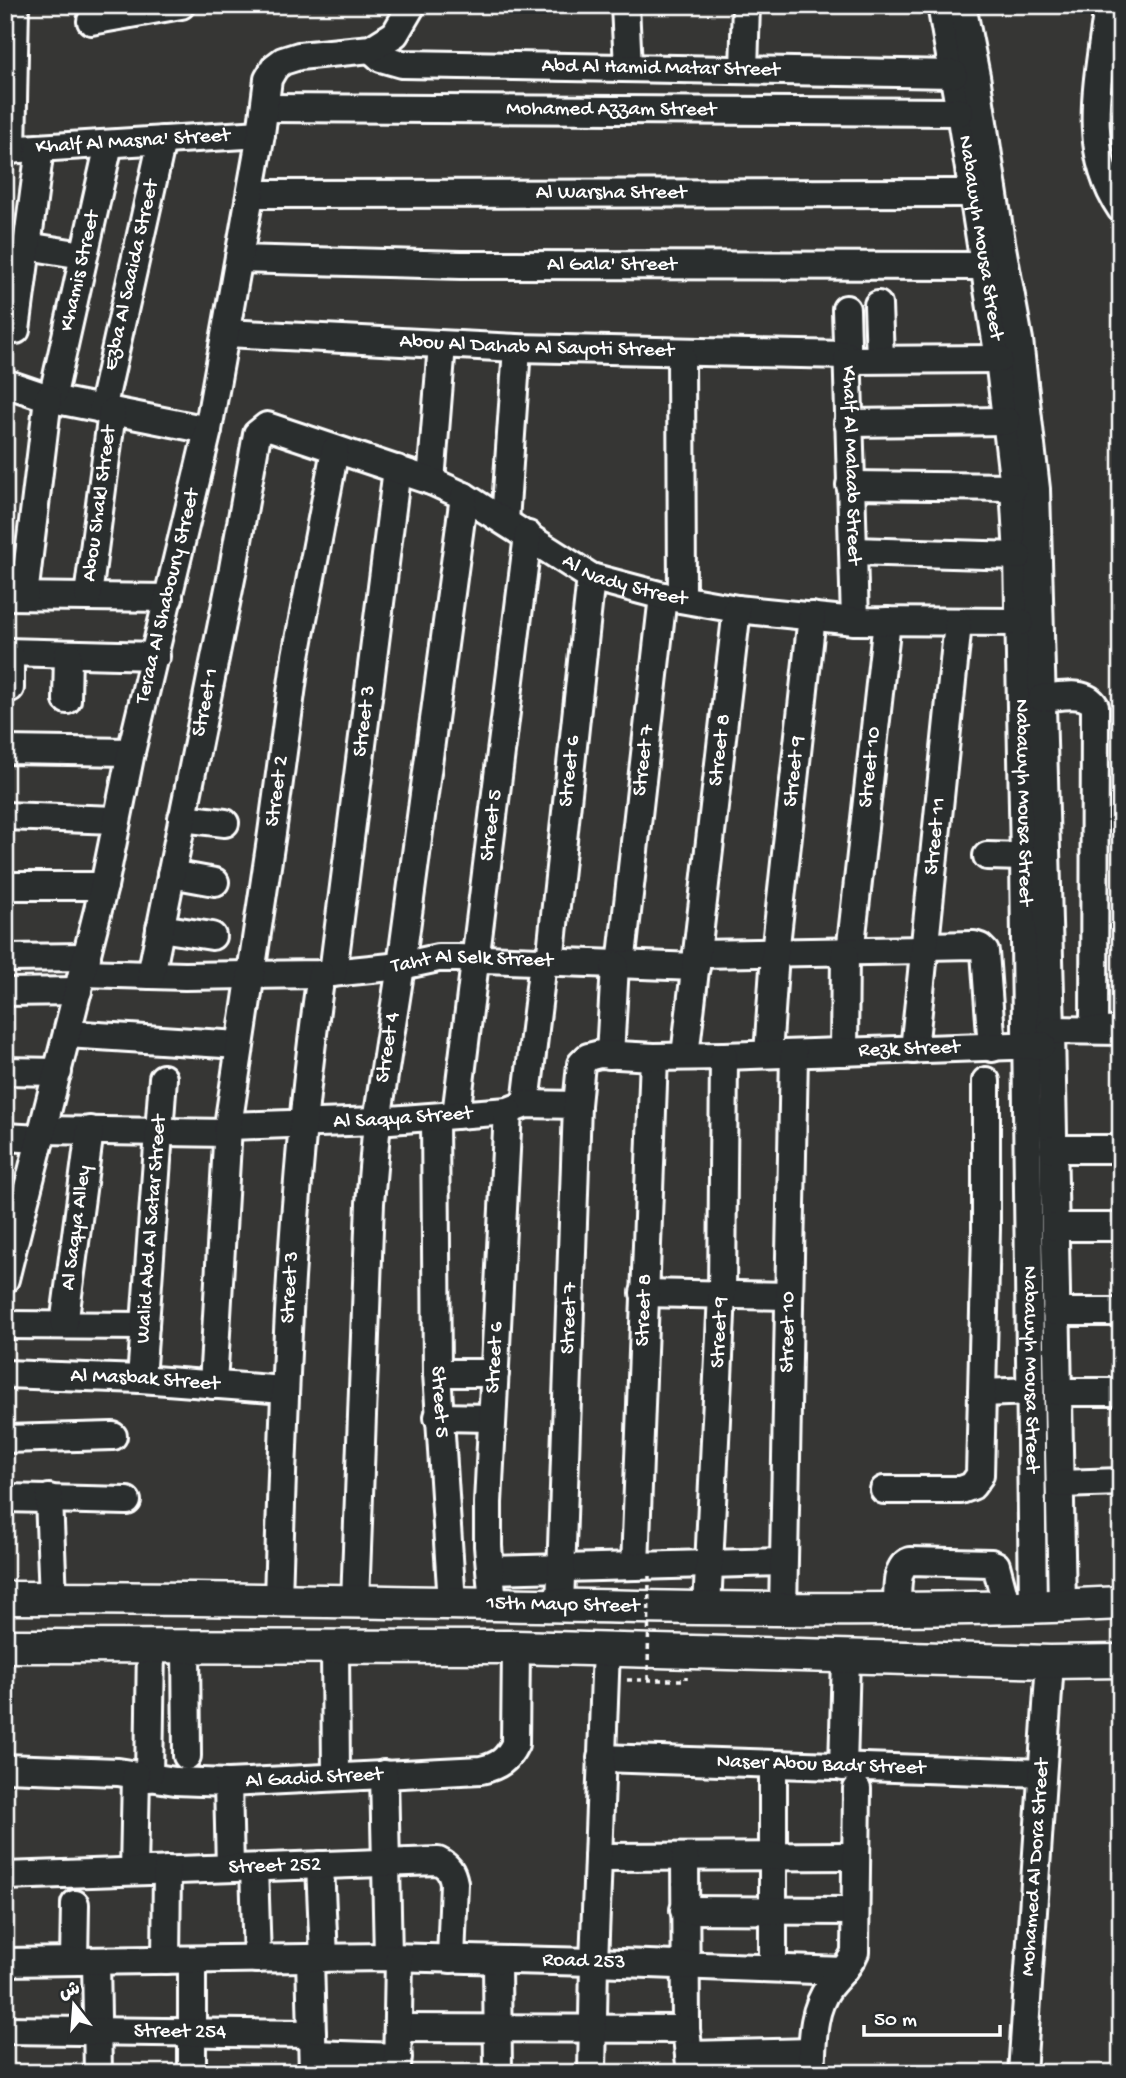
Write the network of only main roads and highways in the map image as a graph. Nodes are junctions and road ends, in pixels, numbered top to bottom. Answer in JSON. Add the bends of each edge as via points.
{"nodes":[{"id":1,"x":5,"y":1598,"type":"edge"},
{"id":2,"x":1121,"y":1603,"type":"edge"},
{"id":3,"x":1037,"y":1607,"type":"junction"},
{"id":4,"x":1121,"y":1618,"type":"edge"},
{"id":5,"x":1121,"y":1644,"type":"edge"},
{"id":6,"x":5,"y":1646,"type":"edge"},
{"id":7,"x":1121,"y":1661,"type":"edge"},
{"id":8,"x":1049,"y":1662,"type":"junction"}],
"edges":[{"from":1,"to":3,"type":"main road","name":"15th Mayo Street","via":[[783,1610]]},
{"from":2,"to":3,"type":"main road","name":"15th Mayo Street"},
{"from":3,"to":4,"type":"main road","via":[[1070,1618]]},
{"from":5,"to":8,"type":"main road","via":[[1075,1646]]},
{"from":6,"to":8,"type":"main road","name":"15th Mayo Street","via":[[516,1647]]},
{"from":7,"to":8,"type":"main road","name":"15th Mayo Street"}]}
